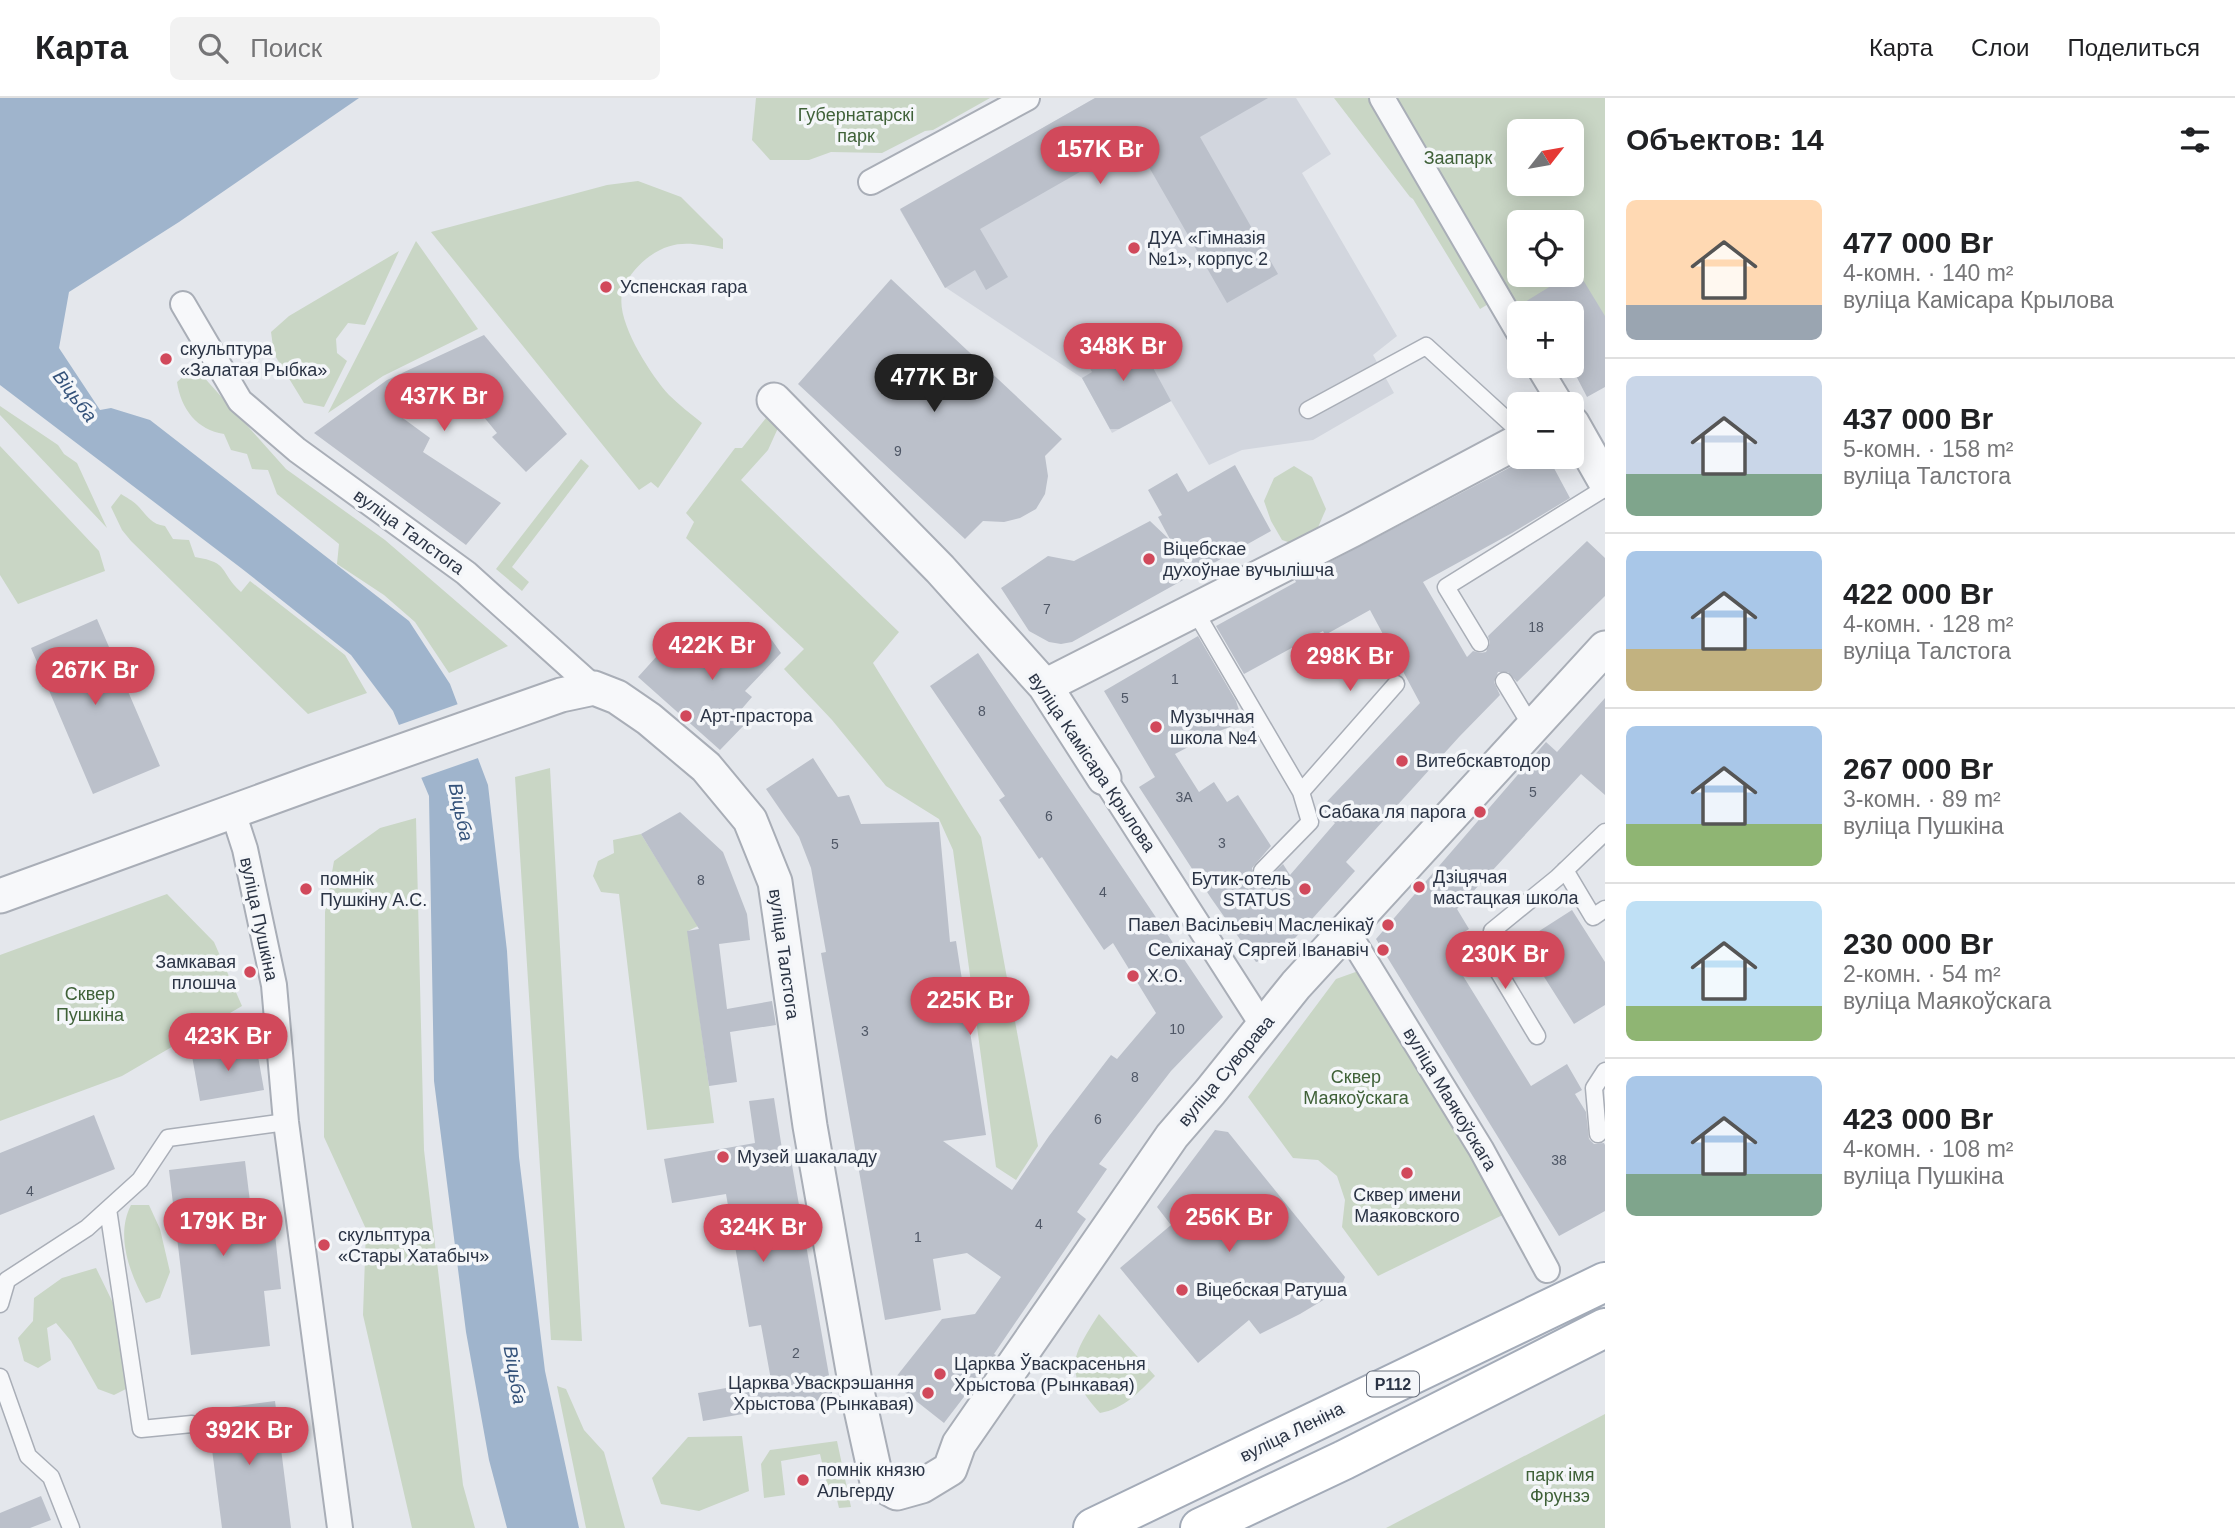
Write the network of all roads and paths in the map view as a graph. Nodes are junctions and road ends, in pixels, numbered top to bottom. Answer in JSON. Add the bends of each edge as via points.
{"nodes":[{"id":1,"x":1027,"y":98,"type":"edge"},
{"id":2,"x":1382,"y":98,"type":"edge"},
{"id":3,"x":872,"y":183,"type":"dead end"},
{"id":4,"x":183,"y":304,"type":"dead end"},
{"id":5,"x":1507,"y":312,"type":"edge"},
{"id":6,"x":774,"y":400,"type":"dead end"},
{"id":7,"x":1308,"y":410,"type":"dead end"},
{"id":8,"x":1507,"y":420,"type":"edge"},
{"id":9,"x":1584,"y":444,"type":"edge"},
{"id":10,"x":1507,"y":447,"type":"edge"},
{"id":11,"x":1605,"y":481,"type":"edge"},
{"id":12,"x":1605,"y":488,"type":"edge"},
{"id":13,"x":1195,"y":611,"type":"junction"},
{"id":14,"x":1480,"y":643,"type":"dead end"},
{"id":15,"x":1605,"y":649,"type":"edge"},
{"id":16,"x":1504,"y":681,"type":"dead end"},
{"id":17,"x":1396,"y":684,"type":"dead end"},
{"id":18,"x":1045,"y":686,"type":"junction"},
{"id":19,"x":594,"y":688,"type":"junction"},
{"id":20,"x":1532,"y":727,"type":"junction"},
{"id":21,"x":1104,"y":778,"type":"joint"},
{"id":22,"x":1301,"y":792,"type":"junction"},
{"id":23,"x":233,"y":811,"type":"junction"},
{"id":24,"x":1605,"y":832,"type":"edge"},
{"id":25,"x":1262,"y":870,"type":"dead end"},
{"id":26,"x":1565,"y":870,"type":"junction"},
{"id":27,"x":0,"y":896,"type":"edge"},
{"id":28,"x":1605,"y":909,"type":"edge"},
{"id":29,"x":1347,"y":931,"type":"junction"},
{"id":30,"x":1263,"y":1026,"type":"junction"},
{"id":31,"x":1537,"y":1036,"type":"dead end"},
{"id":32,"x":1605,"y":1071,"type":"edge"},
{"id":33,"x":286,"y":1122,"type":"junction"},
{"id":34,"x":1598,"y":1133,"type":"dead end"},
{"id":35,"x":108,"y":1209,"type":"junction"},
{"id":36,"x":1547,"y":1270,"type":"dead end"},
{"id":37,"x":1605,"y":1282,"type":"edge"},
{"id":38,"x":0,"y":1304,"type":"edge"},
{"id":39,"x":1605,"y":1328,"type":"edge"},
{"id":40,"x":1420,"y":1370,"type":"junction"},
{"id":41,"x":0,"y":1377,"type":"edge"},
{"id":42,"x":1440,"y":1412,"type":"junction"},
{"id":43,"x":192,"y":1423,"type":"dead end"},
{"id":44,"x":877,"y":1482,"type":"joint"},
{"id":45,"x":71,"y":1528,"type":"edge"},
{"id":46,"x":340,"y":1528,"type":"edge"},
{"id":47,"x":1093,"y":1528,"type":"edge"},
{"id":48,"x":1200,"y":1528,"type":"edge"}],
"edges":[{"from":1,"to":3,"type":"street"},
{"from":2,"to":5,"type":"street"},
{"from":4,"to":19,"type":"street","name":"вуліца Талстога","via":[[240,401],[297,450],[466,573]]},
{"from":6,"to":18,"type":"street","name":"вуліца Камісара Крылова","via":[[940,569]]},
{"from":7,"to":8,"type":"lane","via":[[1426,346]]},
{"from":9,"to":11,"type":"street"},
{"from":10,"to":13,"type":"street"},
{"from":12,"to":14,"type":"lane","via":[[1446,587]]},
{"from":13,"to":18,"type":"street"},
{"from":13,"to":22,"type":"lane"},
{"from":15,"to":20,"type":"street","name":"вуліца Суворава"},
{"from":16,"to":20,"type":"lane"},
{"from":17,"to":22,"type":"lane"},
{"from":18,"to":21,"type":"street","name":"вуліца Камісара Крылова"},
{"from":19,"to":23,"type":"street","via":[[561,695]]},
{"from":19,"to":44,"type":"street","name":"вуліца Талстога","via":[[649,719],[706,767],[750,820],[775,882],[810,1126]]},
{"from":20,"to":29,"type":"street","name":"вуліца Суворава"},
{"from":21,"to":30,"type":"street","name":"вуліца Камісара Крылова"},
{"from":22,"to":25,"type":"lane","via":[[1310,821]]},
{"from":23,"to":27,"type":"street"},
{"from":23,"to":33,"type":"street","name":"вуліца Пушкіна","via":[[274,985]]},
{"from":24,"to":26,"type":"lane"},
{"from":26,"to":28,"type":"lane","via":[[1593,917]]},
{"from":26,"to":31,"type":"lane","via":[[1492,931],[1498,971]]},
{"from":29,"to":30,"type":"street","name":"вуліца Суворава"},
{"from":29,"to":36,"type":"street","name":"вуліца Маякоўскага","via":[[1481,1149]]},
{"from":30,"to":44,"type":"street","name":"вуліца Суворава","via":[[1165,1146],[959,1444],[950,1469],[922,1486],[897,1493]]},
{"from":32,"to":34,"type":"lane","via":[[1594,1088]]},
{"from":33,"to":35,"type":"lane","via":[[168,1138],[139,1180]]},
{"from":33,"to":46,"type":"street","name":"вуліца Пушкіна"},
{"from":35,"to":38,"type":"lane","via":[[7,1280]]},
{"from":35,"to":43,"type":"lane","via":[[141,1429]]},
{"from":37,"to":40,"type":"main road","name":"вуліца Леніна","number":"Р112"},
{"from":39,"to":42,"type":"main road","number":"Р112"},
{"from":40,"to":42,"type":"street"},
{"from":40,"to":47,"type":"main road","name":"вуліца Леніна","number":"Р112"},
{"from":41,"to":45,"type":"lane","via":[[28,1456],[51,1477]]},
{"from":42,"to":48,"type":"main road","number":"Р112"}]}
